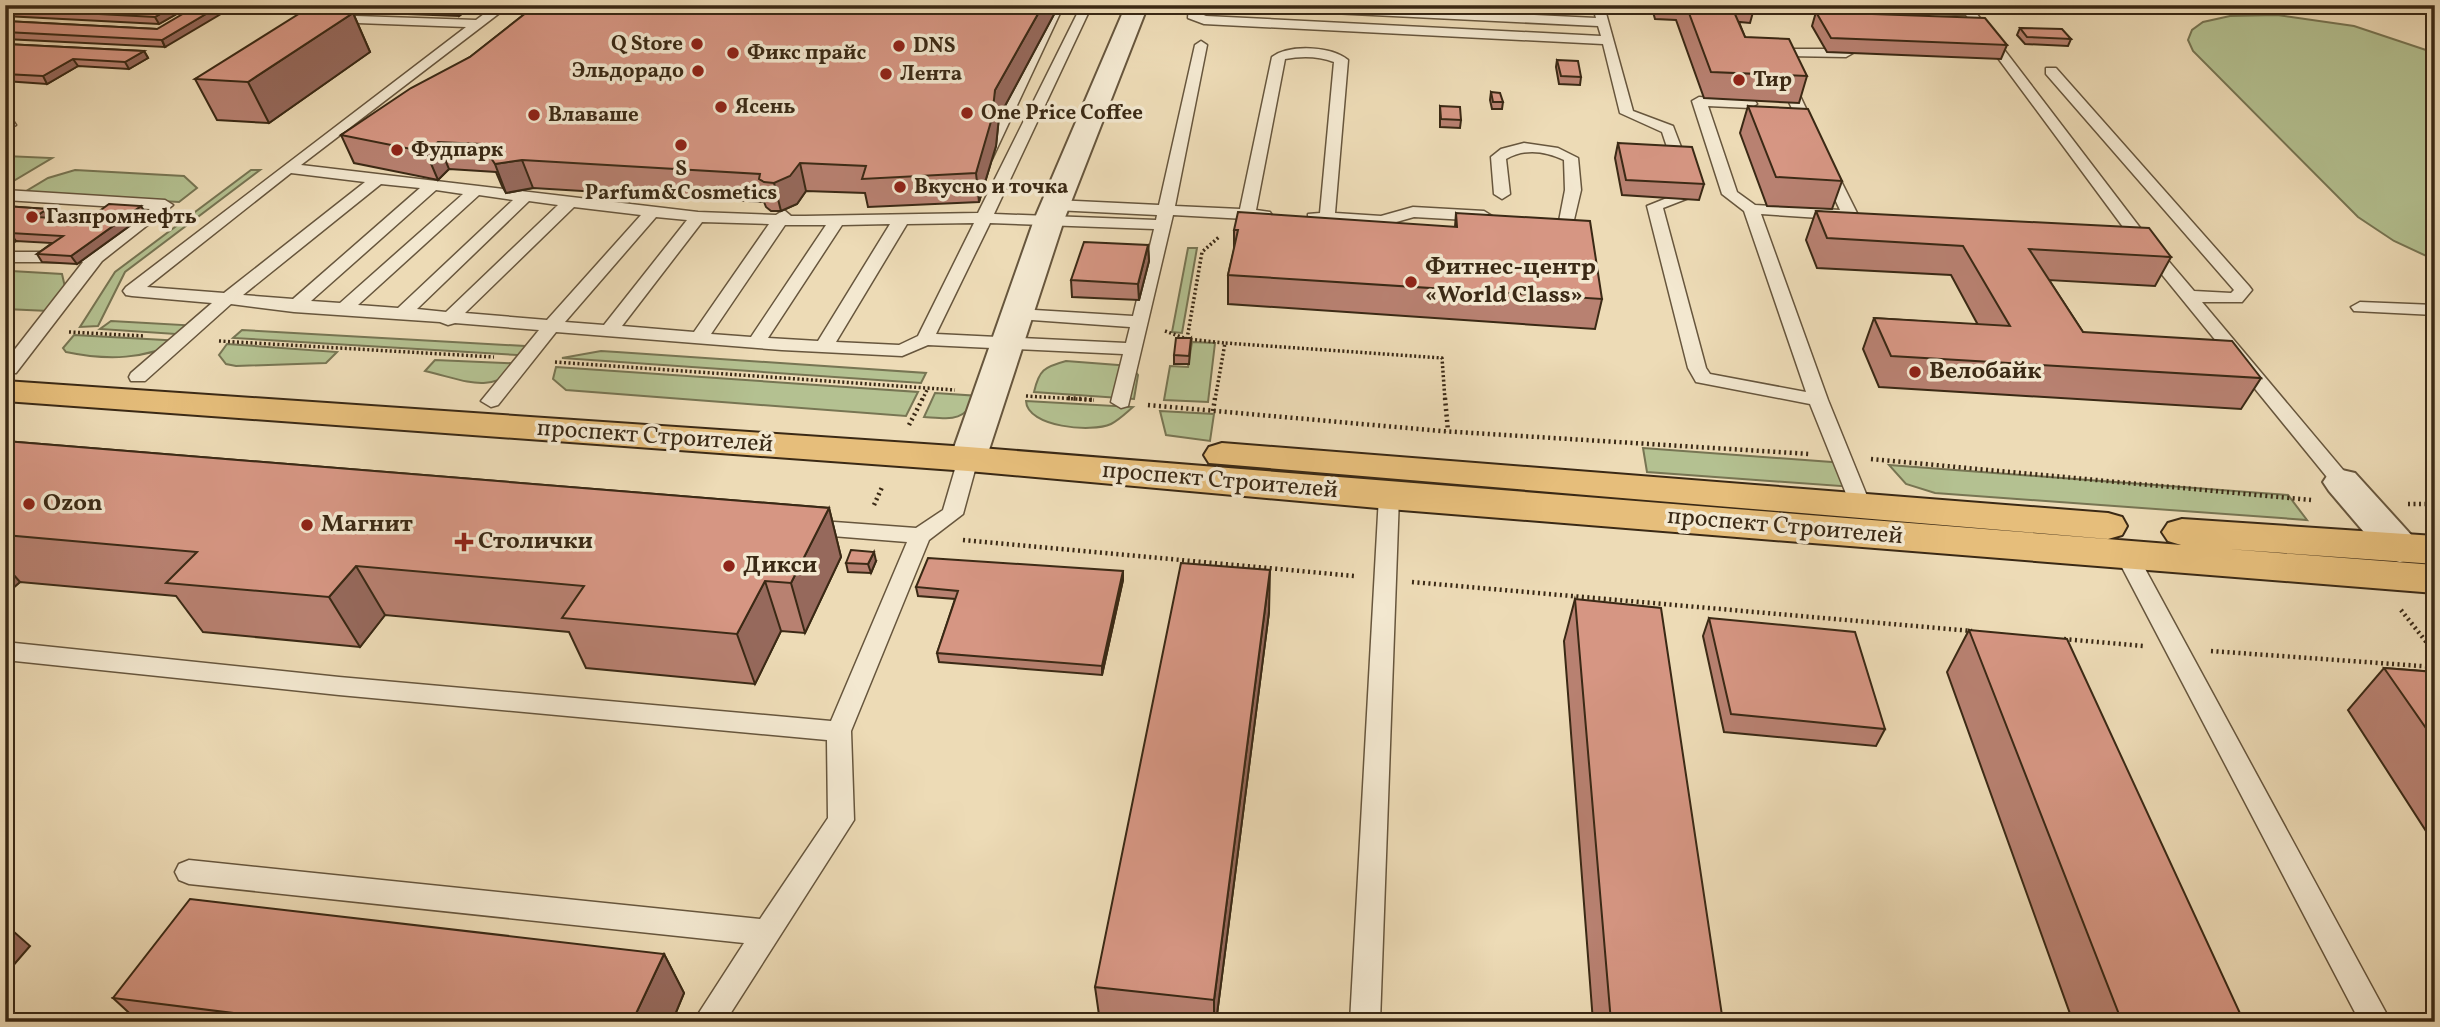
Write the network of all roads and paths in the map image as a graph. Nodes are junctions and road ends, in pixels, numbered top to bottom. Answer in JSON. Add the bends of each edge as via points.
{"nodes":[{"id":1,"x":504,"y":5,"type":"edge"},
{"id":2,"x":1137,"y":5,"type":"edge"},
{"id":3,"x":1195,"y":5,"type":"edge"},
{"id":4,"x":1251,"y":5,"type":"edge"},
{"id":5,"x":1584,"y":5,"type":"edge"},
{"id":6,"x":1832,"y":5,"type":"edge"},
{"id":7,"x":1967,"y":8,"type":"edge"},
{"id":8,"x":319,"y":18,"type":"edge"},
{"id":9,"x":1603,"y":22,"type":"junction"},
{"id":10,"x":478,"y":24,"type":"junction"},
{"id":11,"x":1608,"y":40,"type":"junction"},
{"id":12,"x":1201,"y":45,"type":"dead end"},
{"id":13,"x":1846,"y":53,"type":"edge"},
{"id":14,"x":2051,"y":71,"type":"dead end"},
{"id":15,"x":1750,"y":104,"type":"edge"},
{"id":16,"x":971,"y":141,"type":"edge"},
{"id":17,"x":993,"y":142,"type":"junction"},
{"id":18,"x":288,"y":168,"type":"junction"},
{"id":19,"x":978,"y":175,"type":"edge"},
{"id":20,"x":379,"y":178,"type":"junction"},
{"id":21,"x":434,"y":184,"type":"junction"},
{"id":22,"x":476,"y":190,"type":"junction"},
{"id":23,"x":1502,"y":194,"type":"dead end"},
{"id":24,"x":5,"y":195,"type":"edge"},
{"id":25,"x":526,"y":196,"type":"junction"},
{"id":26,"x":570,"y":202,"type":"junction"},
{"id":27,"x":910,"y":204,"type":"edge"},
{"id":28,"x":1751,"y":209,"type":"junction"},
{"id":29,"x":652,"y":212,"type":"junction"},
{"id":30,"x":1052,"y":212,"type":"junction"},
{"id":31,"x":1247,"y":214,"type":"junction"},
{"id":32,"x":1850,"y":215,"type":"junction"},
{"id":33,"x":698,"y":217,"type":"junction"},
{"id":34,"x":1165,"y":217,"type":"junction"},
{"id":35,"x":1497,"y":217,"type":"edge"},
{"id":36,"x":1874,"y":217,"type":"edge"},
{"id":37,"x":986,"y":218,"type":"junction"},
{"id":38,"x":1327,"y":218,"type":"junction"},
{"id":39,"x":901,"y":220,"type":"junction"},
{"id":40,"x":777,"y":221,"type":"junction"},
{"id":41,"x":836,"y":221,"type":"junction"},
{"id":42,"x":1563,"y":225,"type":"edge"},
{"id":43,"x":2109,"y":230,"type":"edge"},
{"id":44,"x":2136,"y":232,"type":"junction"},
{"id":45,"x":1226,"y":235,"type":"dead end"},
{"id":46,"x":5,"y":257,"type":"edge"},
{"id":47,"x":96,"y":257,"type":"junction"},
{"id":48,"x":2188,"y":296,"type":"junction"},
{"id":49,"x":225,"y":301,"type":"junction"},
{"id":50,"x":294,"y":307,"type":"junction"},
{"id":51,"x":2360,"y":307,"type":"dead end"},
{"id":52,"x":342,"y":310,"type":"junction"},
{"id":53,"x":2435,"y":310,"type":"edge"},
{"id":54,"x":401,"y":315,"type":"junction"},
{"id":55,"x":448,"y":320,"type":"junction"},
{"id":56,"x":1140,"y":322,"type":"junction"},
{"id":57,"x":550,"y":328,"type":"junction"},
{"id":58,"x":1013,"y":328,"type":"junction"},
{"id":59,"x":40,"y":331,"type":"junction"},
{"id":60,"x":608,"y":332,"type":"junction"},
{"id":61,"x":699,"y":338,"type":"junction"},
{"id":62,"x":182,"y":339,"type":"junction"},
{"id":63,"x":925,"y":339,"type":"junction"},
{"id":64,"x":1187,"y":340,"type":"junction"},
{"id":65,"x":756,"y":343,"type":"junction"},
{"id":66,"x":1225,"y":343,"type":"junction"},
{"id":67,"x":824,"y":346,"type":"junction"},
{"id":68,"x":1132,"y":349,"type":"junction"},
{"id":69,"x":525,"y":359,"type":"junction"},
{"id":70,"x":7,"y":376,"type":"edge"},
{"id":71,"x":138,"y":377,"type":"junction"},
{"id":72,"x":991,"y":393,"type":"junction"},
{"id":73,"x":1818,"y":400,"type":"junction"},
{"id":74,"x":491,"y":401,"type":"junction"},
{"id":75,"x":1121,"y":402,"type":"junction"},
{"id":76,"x":1213,"y":411,"type":"junction"},
{"id":77,"x":1448,"y":431,"type":"junction"},
{"id":78,"x":973,"y":447,"type":"junction"},
{"id":79,"x":1840,"y":456,"type":"junction"},
{"id":80,"x":2351,"y":492,"type":"junction"},
{"id":81,"x":1389,"y":496,"type":"junction"},
{"id":82,"x":2435,"y":504,"type":"edge"},
{"id":83,"x":1861,"y":506,"type":"junction"},
{"id":84,"x":793,"y":526,"type":"edge"},
{"id":85,"x":920,"y":536,"type":"junction"},
{"id":86,"x":2418,"y":549,"type":"edge"},
{"id":87,"x":2126,"y":554,"type":"junction"},
{"id":88,"x":1387,"y":579,"type":"junction"},
{"id":89,"x":2435,"y":579,"type":"edge"},
{"id":90,"x":1982,"y":632,"type":"edge"},
{"id":91,"x":2052,"y":638,"type":"edge"},
{"id":92,"x":2176,"y":649,"type":"junction"},
{"id":93,"x":5,"y":651,"type":"edge"},
{"id":94,"x":2435,"y":667,"type":"edge"},
{"id":95,"x":839,"y":731,"type":"junction"},
{"id":96,"x":188,"y":872,"type":"dead end"},
{"id":97,"x":767,"y":933,"type":"junction"},
{"id":98,"x":708,"y":1022,"type":"edge"},
{"id":99,"x":1365,"y":1022,"type":"edge"},
{"id":100,"x":2376,"y":1022,"type":"edge"}],
"edges":[{"from":1,"to":10,"type":"lane"},
{"from":2,"to":30,"type":"street"},
{"from":3,"to":11,"type":"lane","via":[[1192,15],[1204,20]]},
{"from":4,"to":9,"type":"lane"},
{"from":5,"to":9,"type":"lane","via":[[1600,9]]},
{"from":6,"to":7,"type":"lane"},
{"from":7,"to":44,"type":"lane"},
{"from":8,"to":10,"type":"lane"},
{"from":9,"to":11,"type":"lane"},
{"from":10,"to":18,"type":"lane"},
{"from":11,"to":73,"type":"lane","via":[[1627,113],[1668,129],[1691,194],[1655,206],[1696,368],[1703,378]]},
{"from":12,"to":34,"type":"lane"},
{"from":13,"to":32,"type":"lane","via":[[1782,52],[1778,64]]},
{"from":14,"to":48,"type":"lane","via":[[2243,290],[2235,298]]},
{"from":15,"to":28,"type":"lane","via":[[1699,101],[1730,194]]},
{"from":16,"to":17,"type":"lane"},
{"from":17,"to":19,"type":"lane"},
{"from":17,"to":37,"type":"lane","via":[[1058,5],[1087,7]]},
{"from":18,"to":20,"type":"lane"},
{"from":18,"to":49,"type":"lane","via":[[132,291]]},
{"from":20,"to":21,"type":"lane"},
{"from":20,"to":49,"type":"lane"},
{"from":21,"to":22,"type":"lane"},
{"from":21,"to":50,"type":"lane"},
{"from":22,"to":25,"type":"lane"},
{"from":22,"to":52,"type":"lane"},
{"from":23,"to":42,"type":"lane","via":[[1498,157],[1511,148],[1554,149],[1571,158],[1575,175]]},
{"from":24,"to":47,"type":"lane","via":[[165,205]]},
{"from":25,"to":26,"type":"lane"},
{"from":25,"to":54,"type":"lane"},
{"from":26,"to":29,"type":"lane"},
{"from":26,"to":55,"type":"lane"},
{"from":27,"to":40,"type":"lane","via":[[790,210]]},
{"from":28,"to":32,"type":"lane"},
{"from":28,"to":73,"type":"lane"},
{"from":29,"to":33,"type":"lane"},
{"from":29,"to":57,"type":"lane"},
{"from":30,"to":34,"type":"lane"},
{"from":30,"to":37,"type":"lane"},
{"from":30,"to":58,"type":"street"},
{"from":31,"to":34,"type":"lane"},
{"from":31,"to":38,"type":"lane"},
{"from":31,"to":38,"type":"lane","via":[[1279,57],[1328,54],[1341,60]]},
{"from":32,"to":36,"type":"lane"},
{"from":33,"to":40,"type":"lane"},
{"from":33,"to":60,"type":"lane"},
{"from":34,"to":56,"type":"lane"},
{"from":35,"to":38,"type":"lane","via":[[1413,212],[1381,220]]},
{"from":37,"to":39,"type":"lane","via":[[960,213]]},
{"from":37,"to":63,"type":"lane"},
{"from":39,"to":41,"type":"lane"},
{"from":39,"to":67,"type":"lane"},
{"from":40,"to":41,"type":"lane"},
{"from":40,"to":61,"type":"lane"},
{"from":41,"to":65,"type":"lane"},
{"from":43,"to":44,"type":"lane"},
{"from":44,"to":48,"type":"lane"},
{"from":45,"to":64,"type":"path","via":[[1215,238],[1202,252]]},
{"from":46,"to":47,"type":"lane"},
{"from":47,"to":59,"type":"lane"},
{"from":48,"to":80,"type":"lane"},
{"from":49,"to":50,"type":"lane"},
{"from":49,"to":62,"type":"lane"},
{"from":50,"to":52,"type":"lane"},
{"from":51,"to":53,"type":"lane"},
{"from":52,"to":54,"type":"lane"},
{"from":54,"to":55,"type":"lane"},
{"from":55,"to":57,"type":"lane"},
{"from":56,"to":58,"type":"lane"},
{"from":56,"to":64,"type":"path"},
{"from":56,"to":68,"type":"lane"},
{"from":57,"to":60,"type":"lane"},
{"from":57,"to":69,"type":"lane"},
{"from":58,"to":63,"type":"lane"},
{"from":58,"to":68,"type":"lane"},
{"from":58,"to":72,"type":"street"},
{"from":59,"to":62,"type":"path"},
{"from":59,"to":70,"type":"lane"},
{"from":60,"to":61,"type":"lane"},
{"from":61,"to":65,"type":"lane"},
{"from":62,"to":69,"type":"path"},
{"from":62,"to":71,"type":"lane"},
{"from":63,"to":67,"type":"lane","via":[[902,351]]},
{"from":64,"to":66,"type":"path"},
{"from":65,"to":67,"type":"lane"},
{"from":66,"to":76,"type":"path"},
{"from":66,"to":77,"type":"path","via":[[1442,358]]},
{"from":68,"to":75,"type":"lane"},
{"from":69,"to":72,"type":"path"},
{"from":69,"to":74,"type":"lane"},
{"from":70,"to":71,"type":"main road","name":"проспект Строителей"},
{"from":70,"to":78,"type":"main road","name":"проспект Строителей"},
{"from":71,"to":74,"type":"main road","name":"проспект Строителей"},
{"from":72,"to":75,"type":"path"},
{"from":72,"to":78,"type":"street"},
{"from":73,"to":79,"type":"lane"},
{"from":74,"to":78,"type":"main road","name":"проспект Строителей"},
{"from":75,"to":76,"type":"path"},
{"from":76,"to":77,"type":"path"},
{"from":77,"to":79,"type":"path"},
{"from":78,"to":81,"type":"main road","name":"проспект Строителей"},
{"from":78,"to":83,"type":"main road","name":"проспект Строителей"},
{"from":78,"to":85,"type":"lane","via":[[952,514]]},
{"from":79,"to":80,"type":"path"},
{"from":79,"to":83,"type":"lane"},
{"from":80,"to":82,"type":"path"},
{"from":80,"to":86,"type":"street"},
{"from":81,"to":87,"type":"main road","name":"проспект Строителей"},
{"from":81,"to":88,"type":"lane"},
{"from":83,"to":86,"type":"main road","name":"проспект Строителей"},
{"from":84,"to":85,"type":"lane"},
{"from":85,"to":88,"type":"path"},
{"from":85,"to":95,"type":"lane"},
{"from":87,"to":89,"type":"main road","name":"проспект Строителей"},
{"from":87,"to":92,"type":"lane"},
{"from":88,"to":90,"type":"path"},
{"from":88,"to":99,"type":"lane"},
{"from":91,"to":92,"type":"path"},
{"from":92,"to":94,"type":"path"},
{"from":92,"to":100,"type":"lane"},
{"from":93,"to":95,"type":"lane"},
{"from":95,"to":97,"type":"lane","via":[[841,820]]},
{"from":96,"to":97,"type":"lane"},
{"from":97,"to":98,"type":"lane"}]}
